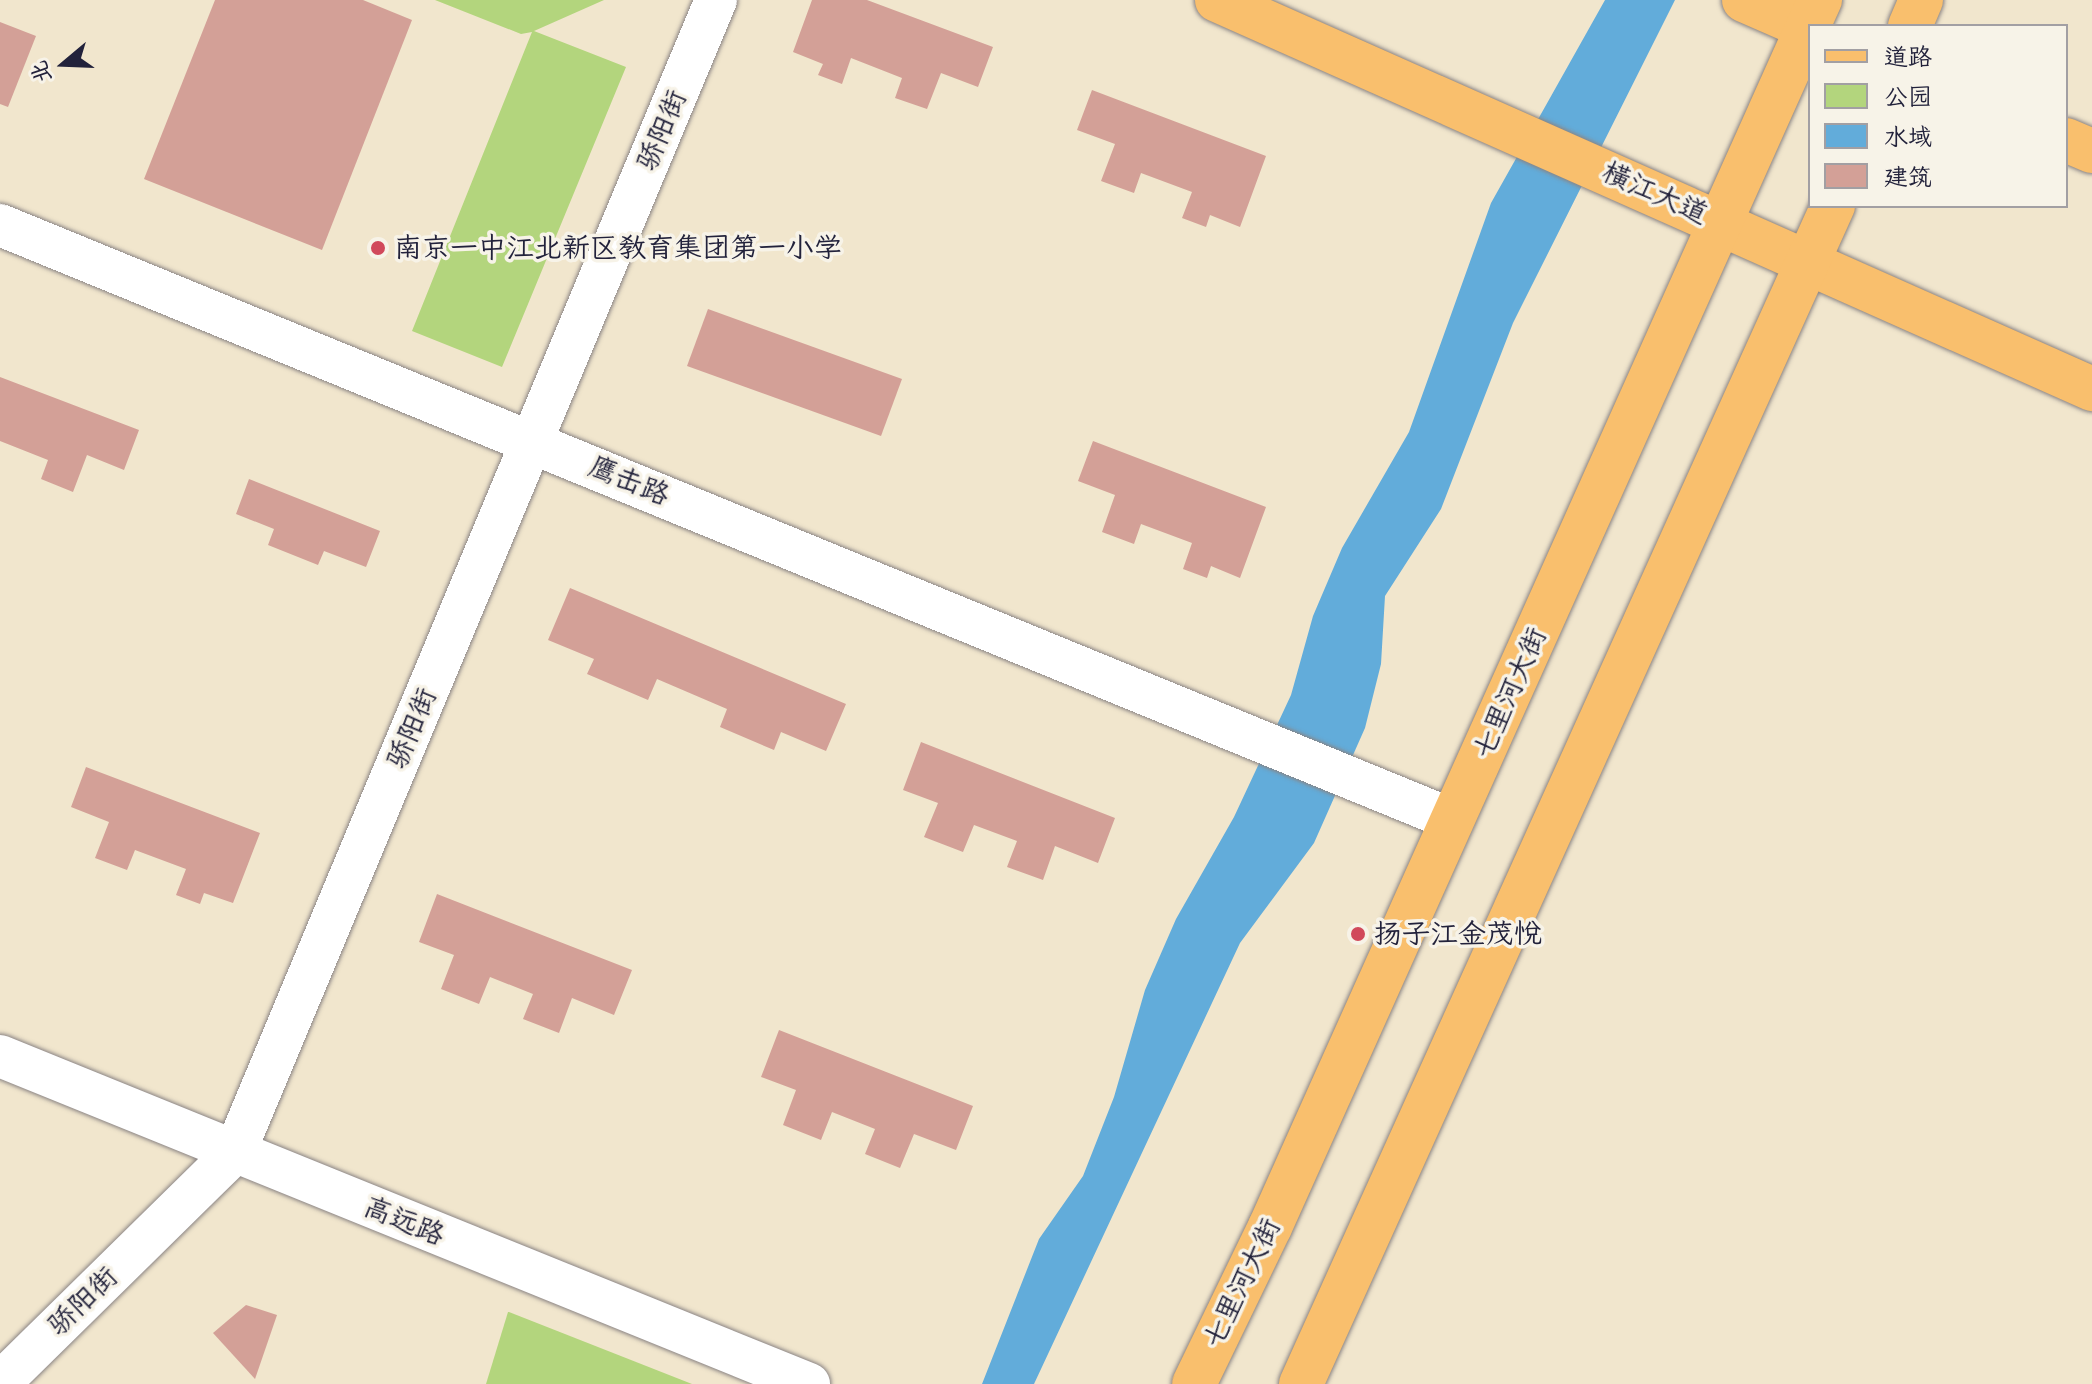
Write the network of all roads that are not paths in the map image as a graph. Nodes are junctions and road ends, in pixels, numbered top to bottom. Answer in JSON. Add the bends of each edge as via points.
{"nodes":[{"id":1,"x":716,"y":0,"type":"edge"},
{"id":2,"x":1217,"y":0,"type":"edge"},
{"id":3,"x":1744,"y":0,"type":"edge"},
{"id":4,"x":1921,"y":0,"type":"edge"},
{"id":5,"x":1813,"y":19,"type":"edge"},
{"id":6,"x":1911,"y":24,"type":"edge"},
{"id":7,"x":1808,"y":30,"type":"edge"},
{"id":8,"x":2068,"y":141,"type":"edge"},
{"id":9,"x":2092,"y":151,"type":"edge"},
{"id":10,"x":1832,"y":208,"type":"edge"},
{"id":11,"x":1720,"y":221,"type":"junction"},
{"id":12,"x":0,"y":225,"type":"edge"},
{"id":13,"x":1808,"y":265,"type":"junction"},
{"id":14,"x":2092,"y":389,"type":"edge"},
{"id":15,"x":532,"y":441,"type":"junction"},
{"id":16,"x":1453,"y":820,"type":"junction"},
{"id":17,"x":0,"y":1056,"type":"edge"},
{"id":18,"x":235,"y":1152,"type":"junction"},
{"id":19,"x":0,"y":1383,"type":"edge"},
{"id":20,"x":809,"y":1384,"type":"edge"},
{"id":21,"x":1194,"y":1384,"type":"edge"},
{"id":22,"x":1301,"y":1384,"type":"edge"}],
"edges":[{"from":1,"to":15,"type":"street","name":"骄阳街"},
{"from":2,"to":11,"type":"main road","name":"横江大道"},
{"from":3,"to":5,"type":"main road"},
{"from":4,"to":6,"type":"main road"},
{"from":7,"to":11,"type":"main road","name":"七里河大街"},
{"from":8,"to":9,"type":"main road"},
{"from":10,"to":13,"type":"main road"},
{"from":11,"to":13,"type":"main road","name":"横江大道"},
{"from":11,"to":16,"type":"main road","name":"七里河大街"},
{"from":12,"to":15,"type":"street","name":"鹰击路"},
{"from":13,"to":14,"type":"main road","name":"横江大道"},
{"from":13,"to":22,"type":"main road"},
{"from":15,"to":16,"type":"street","name":"鹰击路"},
{"from":15,"to":18,"type":"street","name":"骄阳街"},
{"from":16,"to":21,"type":"main road","name":"七里河大街"},
{"from":17,"to":18,"type":"street","name":"高远路"},
{"from":18,"to":19,"type":"street","name":"骄阳街"},
{"from":18,"to":20,"type":"street","name":"高远路"}]}
